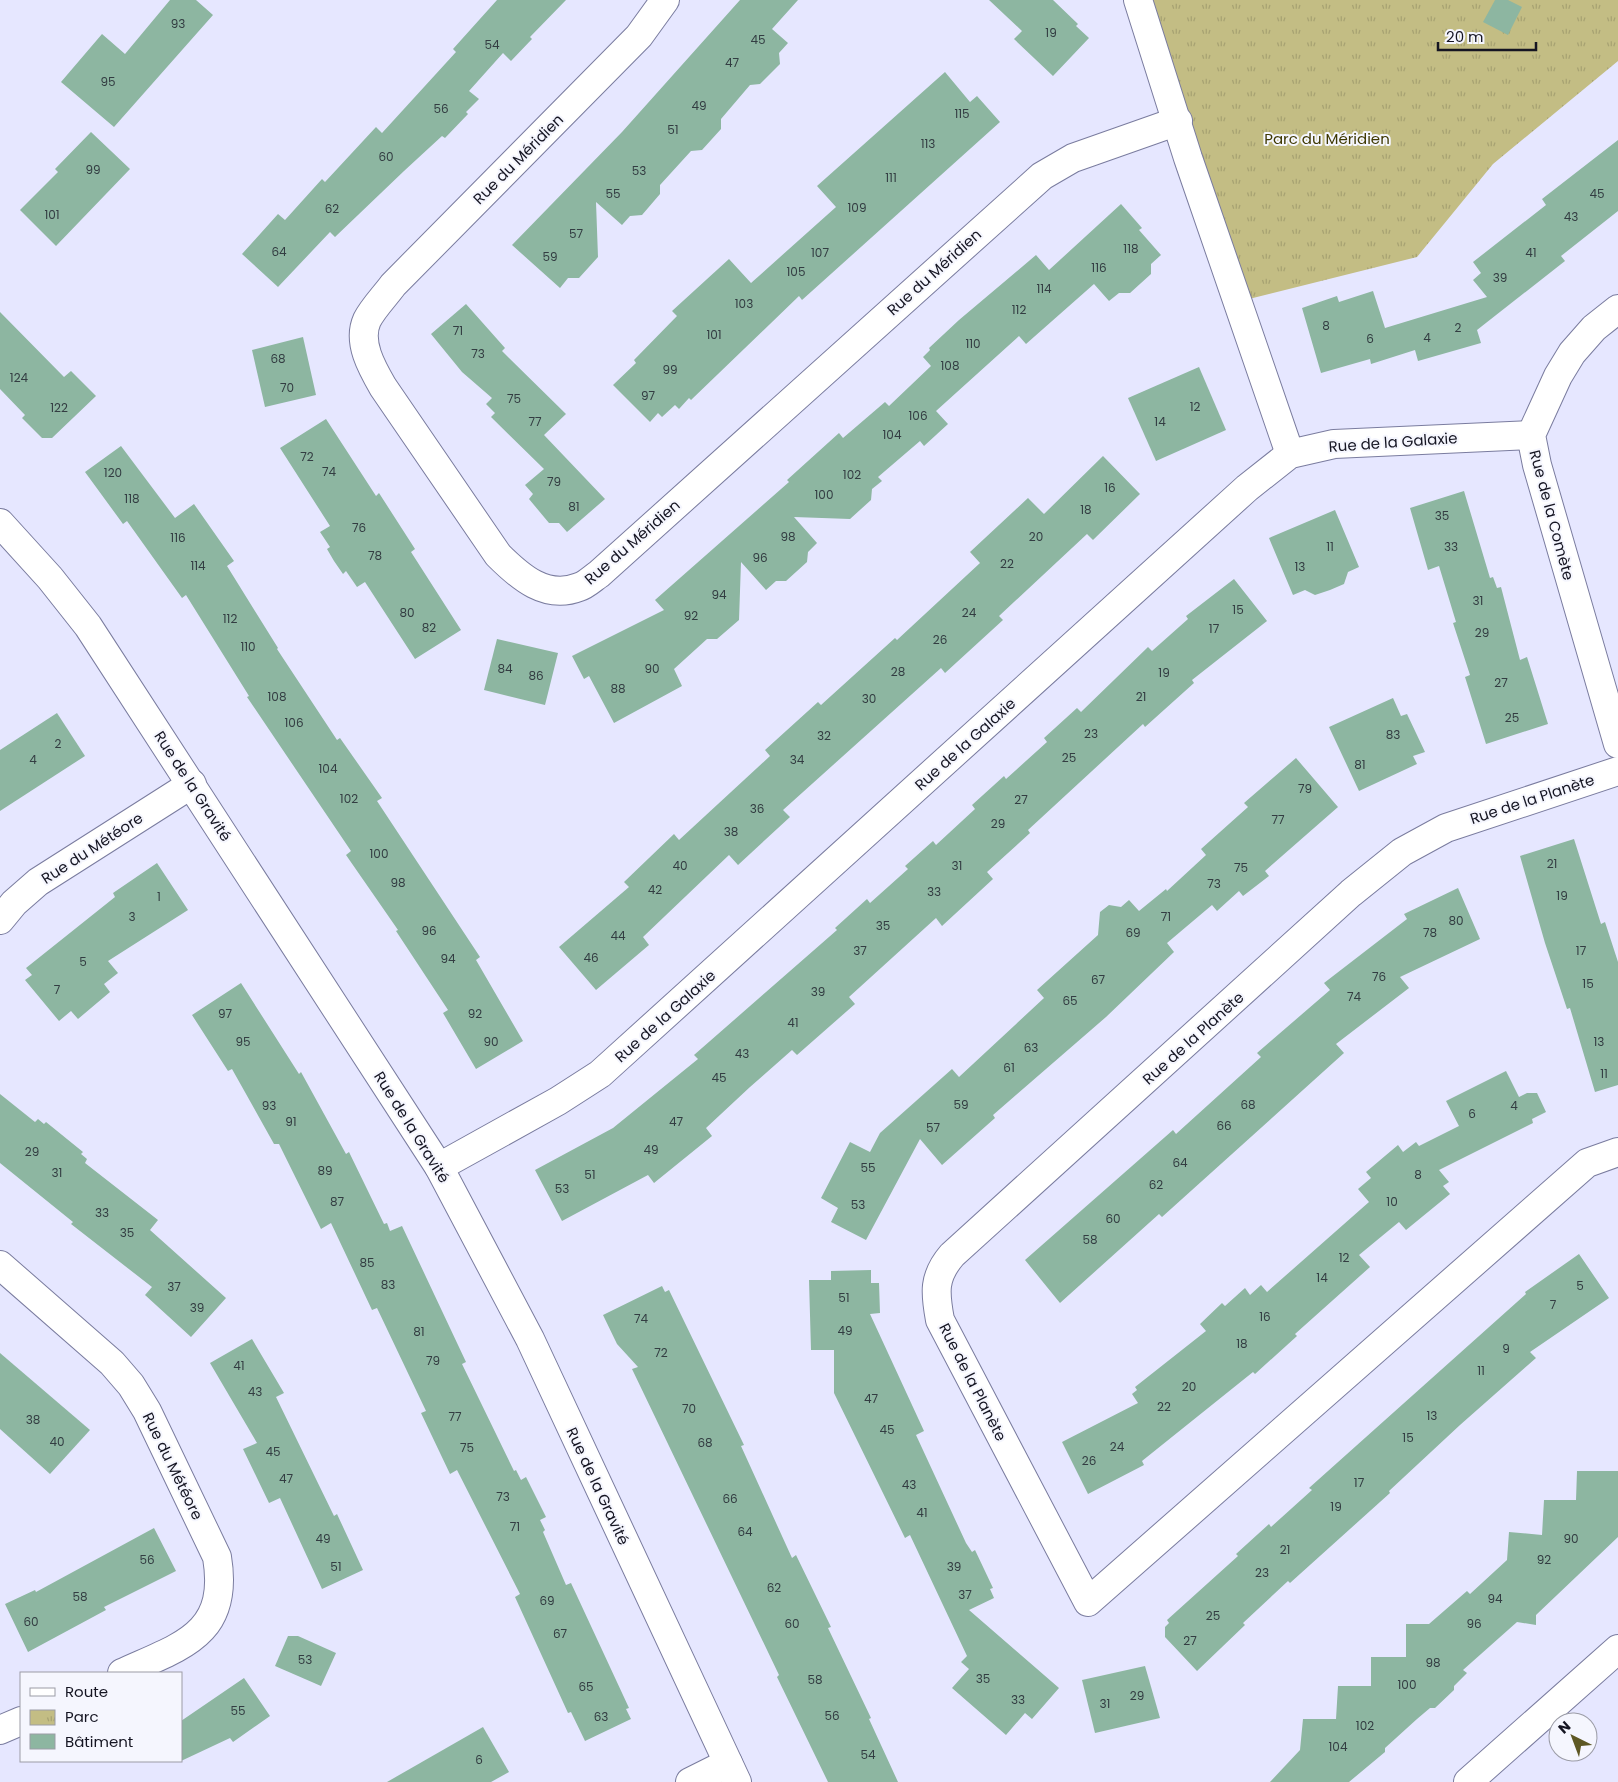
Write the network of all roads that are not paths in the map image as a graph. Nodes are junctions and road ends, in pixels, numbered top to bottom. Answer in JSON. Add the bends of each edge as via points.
{"nodes":[{"id":1,"x":665,"y":0,"type":"edge"},
{"id":2,"x":1138,"y":0,"type":"edge"},
{"id":3,"x":1178,"y":121,"type":"junction"},
{"id":4,"x":1618,"y":309,"type":"edge"},
{"id":5,"x":1531,"y":435,"type":"junction"},
{"id":6,"x":1290,"y":454,"type":"junction"},
{"id":7,"x":0,"y":523,"type":"edge"},
{"id":8,"x":1618,"y":744,"type":"edge"},
{"id":9,"x":1618,"y":771,"type":"edge"},
{"id":10,"x":192,"y":784,"type":"junction"},
{"id":11,"x":0,"y":920,"type":"edge"},
{"id":12,"x":1618,"y":1152,"type":"edge"},
{"id":13,"x":439,"y":1167,"type":"junction"},
{"id":14,"x":0,"y":1265,"type":"edge"},
{"id":15,"x":1618,"y":1649,"type":"edge"},
{"id":16,"x":124,"y":1672,"type":"edge"},
{"id":17,"x":20,"y":1720,"type":"edge"},
{"id":18,"x":0,"y":1730,"type":"edge"},
{"id":19,"x":733,"y":1773,"type":"edge"},
{"id":20,"x":690,"y":1782,"type":"edge"},
{"id":21,"x":1468,"y":1782,"type":"edge"}],
"edges":[{"from":1,"to":3,"type":"street","name":"Rue du Méridien","via":[[639,36],[394,285],[367,320],[364,338],[370,364],[383,387],[498,555],[536,587],[559,591],[580,587],[599,574],[1042,176],[1073,158]]},
{"from":2,"to":3,"type":"street"},
{"from":3,"to":6,"type":"street"},
{"from":4,"to":5,"type":"street","name":"Rue de la Comète","via":[[1594,328],[1572,352],[1541,408]]},
{"from":5,"to":6,"type":"street","name":"Rue de la Galaxie","via":[[1334,444]]},
{"from":5,"to":8,"type":"street","name":"Rue de la Comète"},
{"from":6,"to":13,"type":"street","name":"Rue de la Galaxie","via":[[1246,488],[600,1074]]},
{"from":7,"to":10,"type":"street","name":"Rue de la Gravité","via":[[88,626]]},
{"from":9,"to":12,"type":"street","name":"Rue de la Planète","via":[[1446,828],[1402,852],[1351,893],[952,1255],[940,1269],[936,1295],[940,1320],[1088,1602],[1587,1163]]},
{"from":10,"to":11,"type":"street","name":"Rue du Météore","via":[[38,882]]},
{"from":10,"to":13,"type":"street","name":"Rue de la Gravité"},
{"from":13,"to":19,"type":"street","name":"Rue de la Gravité","via":[[530,1338]]},
{"from":14,"to":16,"type":"street","name":"Rue du Météore","via":[[112,1363],[131,1385],[147,1411],[217,1557],[221,1579],[219,1597],[203,1630],[181,1646]]},
{"from":15,"to":21,"type":"street"},
{"from":17,"to":18,"type":"street"},
{"from":19,"to":20,"type":"street"}]}
